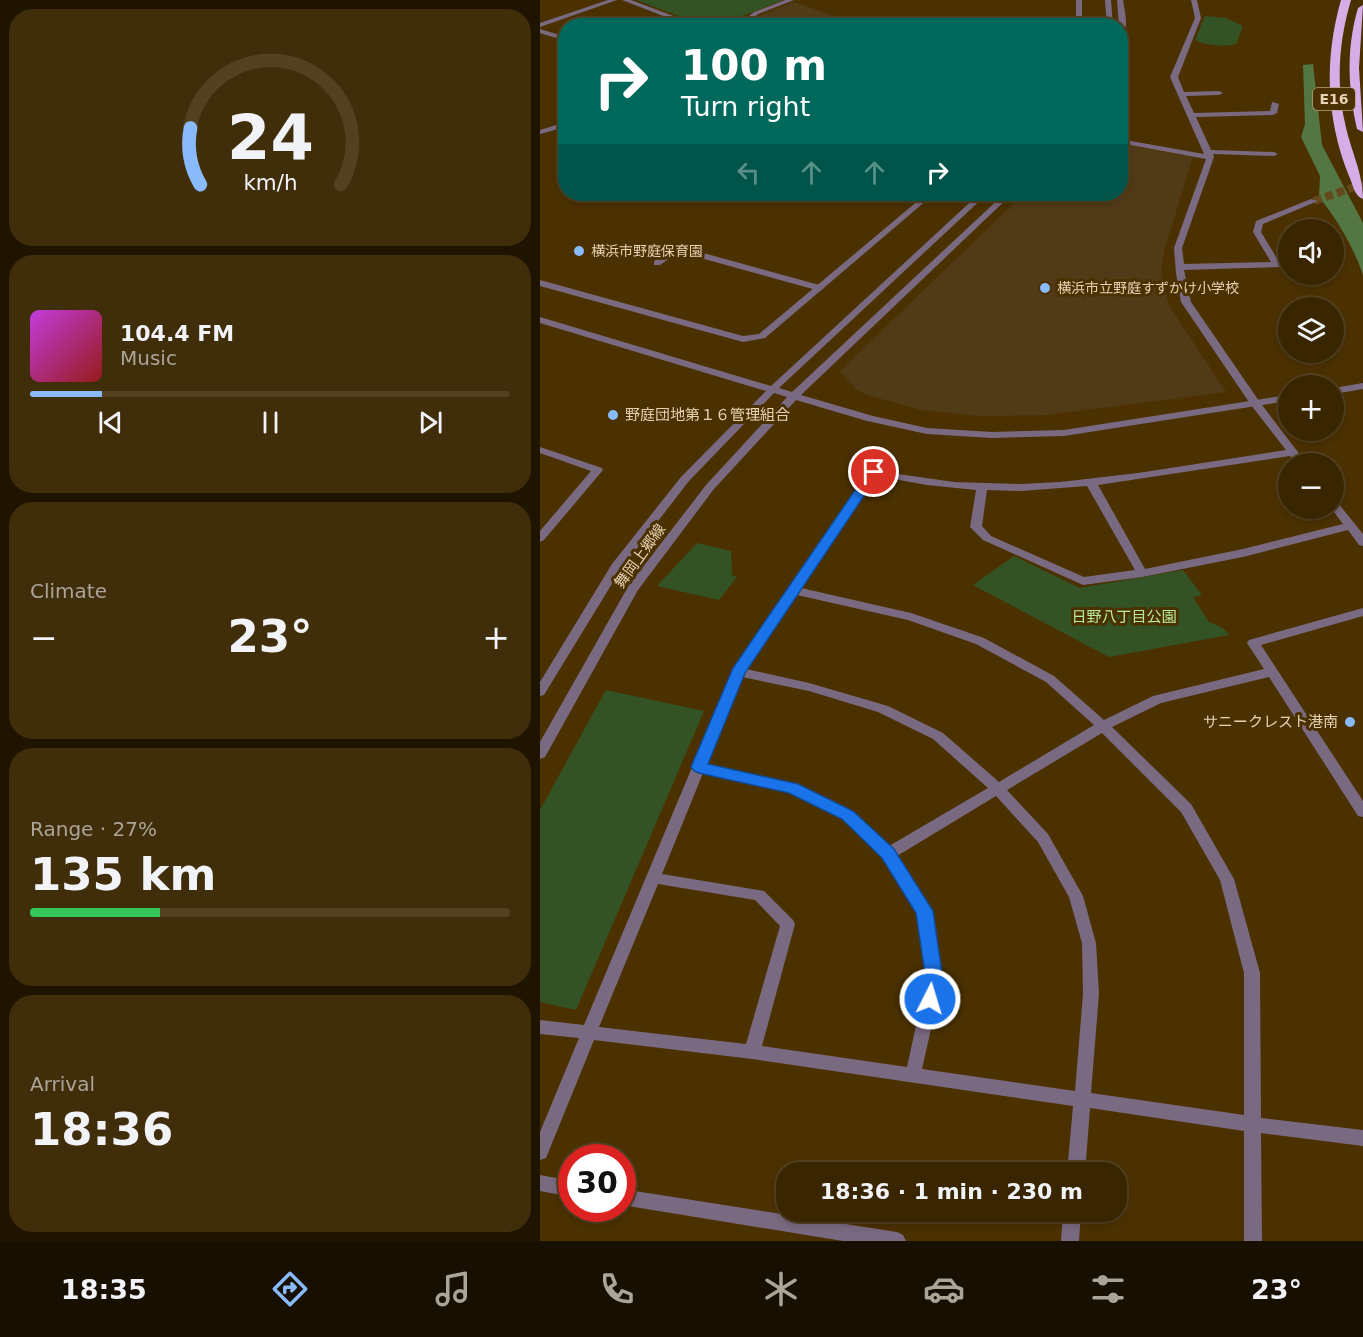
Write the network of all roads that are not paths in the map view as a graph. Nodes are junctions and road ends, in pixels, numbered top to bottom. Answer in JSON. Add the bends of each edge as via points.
{"nodes":[{"id":1,"x":614,"y":0,"type":"edge"},
{"id":2,"x":625,"y":0,"type":"edge"},
{"id":3,"x":791,"y":0,"type":"edge"},
{"id":4,"x":1079,"y":0,"type":"edge"},
{"id":5,"x":1108,"y":0,"type":"edge"},
{"id":6,"x":1120,"y":0,"type":"edge"},
{"id":7,"x":1194,"y":0,"type":"edge"},
{"id":8,"x":1346,"y":0,"type":"edge"},
{"id":9,"x":1363,"y":8,"type":"edge"},
{"id":10,"x":561,"y":18,"type":"edge"},
{"id":11,"x":674,"y":18,"type":"edge"},
{"id":12,"x":749,"y":18,"type":"edge"},
{"id":13,"x":1079,"y":18,"type":"edge"},
{"id":14,"x":1109,"y":18,"type":"edge"},
{"id":15,"x":1122,"y":18,"type":"edge"},
{"id":16,"x":558,"y":19,"type":"edge"},
{"id":17,"x":540,"y":25,"type":"edge"},
{"id":18,"x":540,"y":31,"type":"edge"},
{"id":19,"x":558,"y":37,"type":"edge"},
{"id":20,"x":1219,"y":93,"type":"dead end"},
{"id":21,"x":1181,"y":94,"type":"junction"},
{"id":22,"x":1275,"y":104,"type":"dead end"},
{"id":23,"x":1191,"y":115,"type":"junction"},
{"id":24,"x":558,"y":126,"type":"edge"},
{"id":25,"x":1363,"y":129,"type":"edge"},
{"id":26,"x":540,"y":132,"type":"edge"},
{"id":27,"x":1128,"y":143,"type":"edge"},
{"id":28,"x":1208,"y":154,"type":"junction"},
{"id":29,"x":1274,"y":154,"type":"dead end"},
{"id":30,"x":1363,"y":195,"type":"edge"},
{"id":31,"x":922,"y":201,"type":"edge"},
{"id":32,"x":975,"y":201,"type":"edge"},
{"id":33,"x":1001,"y":201,"type":"edge"},
{"id":34,"x":1314,"y":201,"type":"tunnel mouth"},
{"id":35,"x":657,"y":262,"type":"dead end"},
{"id":36,"x":1277,"y":265,"type":"joint"},
{"id":37,"x":1180,"y":267,"type":"junction"},
{"id":38,"x":540,"y":283,"type":"edge"},
{"id":39,"x":820,"y":288,"type":"junction"},
{"id":40,"x":540,"y":320,"type":"edge"},
{"id":41,"x":1363,"y":386,"type":"edge"},
{"id":42,"x":773,"y":389,"type":"junction"},
{"id":43,"x":1344,"y":389,"type":"edge"},
{"id":44,"x":794,"y":396,"type":"junction"},
{"id":45,"x":1278,"y":400,"type":"edge"},
{"id":46,"x":1255,"y":403,"type":"junction"},
{"id":47,"x":540,"y":450,"type":"edge"},
{"id":48,"x":1293,"y":452,"type":"joint"},
{"id":49,"x":1091,"y":483,"type":"junction"},
{"id":50,"x":982,"y":487,"type":"junction"},
{"id":51,"x":1344,"y":518,"type":"edge"},
{"id":52,"x":1350,"y":526,"type":"junction"},
{"id":53,"x":540,"y":538,"type":"edge"},
{"id":54,"x":1363,"y":542,"type":"edge"},
{"id":55,"x":1142,"y":573,"type":"junction"},
{"id":56,"x":794,"y":590,"type":"junction"},
{"id":57,"x":1363,"y":612,"type":"edge"},
{"id":58,"x":738,"y":672,"type":"junction"},
{"id":59,"x":1271,"y":672,"type":"junction"},
{"id":60,"x":540,"y":692,"type":"edge"},
{"id":61,"x":1103,"y":726,"type":"junction"},
{"id":62,"x":540,"y":754,"type":"edge"},
{"id":63,"x":699,"y":767,"type":"junction"},
{"id":64,"x":997,"y":788,"type":"junction"},
{"id":65,"x":1363,"y":812,"type":"edge"},
{"id":66,"x":888,"y":854,"type":"junction"},
{"id":67,"x":653,"y":878,"type":"junction"},
{"id":68,"x":540,"y":1027,"type":"edge"},
{"id":69,"x":589,"y":1034,"type":"junction"},
{"id":70,"x":752,"y":1052,"type":"junction"},
{"id":71,"x":913,"y":1075,"type":"junction"},
{"id":72,"x":1082,"y":1100,"type":"junction"},
{"id":73,"x":1251,"y":1124,"type":"junction"},
{"id":74,"x":1363,"y":1138,"type":"edge"},
{"id":75,"x":540,"y":1152,"type":"edge"},
{"id":76,"x":1077,"y":1162,"type":"edge"},
{"id":77,"x":540,"y":1184,"type":"edge"},
{"id":78,"x":558,"y":1187,"type":"edge"},
{"id":79,"x":636,"y":1199,"type":"edge"},
{"id":80,"x":1071,"y":1222,"type":"edge"},
{"id":81,"x":897,"y":1241,"type":"edge"},
{"id":82,"x":1070,"y":1241,"type":"edge"},
{"id":83,"x":1253,"y":1241,"type":"edge"}],
"edges":[{"from":1,"to":10,"type":"street"},
{"from":2,"to":11,"type":"street"},
{"from":3,"to":12,"type":"street"},
{"from":4,"to":13,"type":"street"},
{"from":5,"to":14,"type":"street"},
{"from":6,"to":15,"type":"street"},
{"from":7,"to":21,"type":"street","via":[[1198,18],[1174,77]]},
{"from":8,"to":30,"type":"highway","number":"E16","via":[[1339,21],[1332,75],[1345,146]]},
{"from":9,"to":25,"type":"highway","number":"E16","via":[[1354,46],[1353,74]]},
{"from":16,"to":17,"type":"street"},
{"from":18,"to":19,"type":"street"},
{"from":20,"to":21,"type":"street"},
{"from":21,"to":23,"type":"street"},
{"from":22,"to":23,"type":"street","via":[[1272,117]]},
{"from":23,"to":28,"type":"street"},
{"from":24,"to":26,"type":"street"},
{"from":27,"to":28,"type":"street"},
{"from":28,"to":29,"type":"street"},
{"from":28,"to":37,"type":"street","via":[[1179,248]]},
{"from":31,"to":39,"type":"street"},
{"from":32,"to":42,"type":"street","name":"舞岡上郷線"},
{"from":33,"to":44,"type":"street","name":"舞岡上郷線"},
{"from":34,"to":36,"type":"street","via":[[1259,223],[1257,232]]},
{"from":35,"to":39,"type":"street","via":[[678,249]]},
{"from":36,"to":37,"type":"street"},
{"from":37,"to":46,"type":"street","via":[[1186,302]]},
{"from":38,"to":39,"type":"street","via":[[743,339],[762,336]]},
{"from":40,"to":42,"type":"street"},
{"from":41,"to":43,"type":"street"},
{"from":42,"to":44,"type":"street"},
{"from":42,"to":60,"type":"street","name":"舞岡上郷線","via":[[685,479],[616,567]]},
{"from":44,"to":46,"type":"street","via":[[927,431],[992,435],[1064,433]]},
{"from":44,"to":62,"type":"street","name":"舞岡上郷線","via":[[710,487],[633,588]]},
{"from":45,"to":46,"type":"street"},
{"from":46,"to":48,"type":"street"},
{"from":47,"to":53,"type":"street","via":[[598,470]]},
{"from":48,"to":49,"type":"street"},
{"from":49,"to":50,"type":"street"},
{"from":49,"to":55,"type":"street"},
{"from":50,"to":55,"type":"street","via":[[976,527],[987,538],[1083,581]]},
{"from":50,"to":56,"type":"street","via":[[874,472]]},
{"from":51,"to":52,"type":"street"},
{"from":52,"to":54,"type":"street"},
{"from":52,"to":55,"type":"street","via":[[1243,554]]},
{"from":56,"to":58,"type":"street"},
{"from":56,"to":61,"type":"street","via":[[911,617],[980,640],[1050,680]]},
{"from":57,"to":59,"type":"street","via":[[1253,643]]},
{"from":58,"to":63,"type":"street"},
{"from":58,"to":64,"type":"street","via":[[810,687],[883,710],[938,736]]},
{"from":59,"to":61,"type":"street","via":[[1157,699]]},
{"from":59,"to":65,"type":"street"},
{"from":61,"to":64,"type":"street"},
{"from":61,"to":73,"type":"street","via":[[1186,808],[1227,879],[1252,973]]},
{"from":63,"to":66,"type":"street","via":[[793,788],[847,815]]},
{"from":63,"to":67,"type":"street"},
{"from":64,"to":66,"type":"street"},
{"from":64,"to":72,"type":"street","via":[[1043,838],[1076,896],[1089,943],[1091,994]]},
{"from":66,"to":71,"type":"street","via":[[925,911],[934,980]]},
{"from":67,"to":69,"type":"street"},
{"from":67,"to":70,"type":"street","via":[[759,895],[788,924]]},
{"from":68,"to":69,"type":"street"},
{"from":69,"to":70,"type":"street"},
{"from":69,"to":75,"type":"street"},
{"from":70,"to":71,"type":"street"},
{"from":71,"to":72,"type":"street"},
{"from":72,"to":73,"type":"street"},
{"from":72,"to":76,"type":"street"},
{"from":73,"to":74,"type":"street"},
{"from":73,"to":83,"type":"street"},
{"from":77,"to":78,"type":"street"},
{"from":79,"to":81,"type":"street"},
{"from":80,"to":82,"type":"street"}]}
